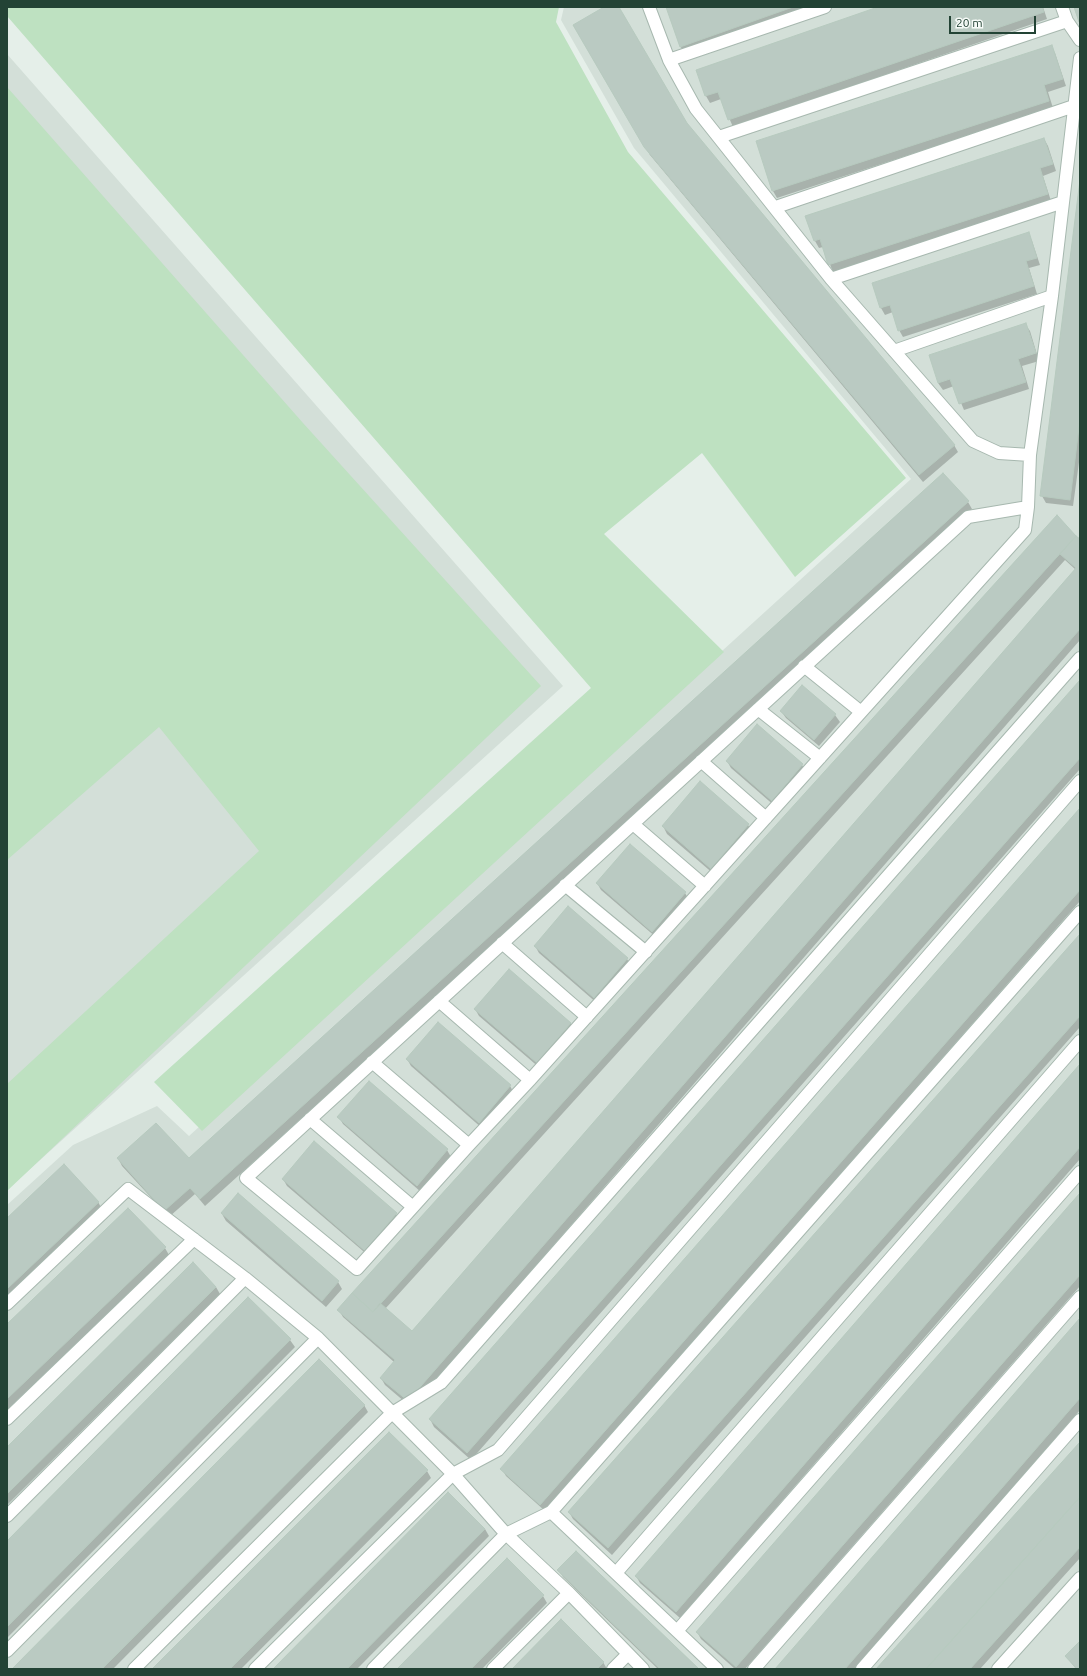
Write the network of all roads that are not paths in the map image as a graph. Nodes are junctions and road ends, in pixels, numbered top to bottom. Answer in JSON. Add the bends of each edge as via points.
{"nodes":[{"id":1,"x":649,"y":7,"type":"edge"},
{"id":2,"x":825,"y":7,"type":"edge"},
{"id":3,"x":1062,"y":7,"type":"edge"},
{"id":4,"x":1067,"y":22,"type":"junction"},
{"id":5,"x":1080,"y":40,"type":"edge"},
{"id":6,"x":1080,"y":58,"type":"edge"},
{"id":7,"x":669,"y":60,"type":"junction"},
{"id":8,"x":1074,"y":106,"type":"junction"},
{"id":9,"x":719,"y":137,"type":"junction"},
{"id":10,"x":1063,"y":202,"type":"junction"},
{"id":11,"x":776,"y":207,"type":"junction"},
{"id":12,"x":832,"y":279,"type":"junction"},
{"id":13,"x":1052,"y":296,"type":"junction"},
{"id":14,"x":894,"y":351,"type":"junction"},
{"id":15,"x":1030,"y":455,"type":"junction"},
{"id":16,"x":1028,"y":507,"type":"junction"},
{"id":17,"x":1080,"y":658,"type":"edge"},
{"id":18,"x":804,"y":666,"type":"junction"},
{"id":19,"x":758,"y":709,"type":"junction"},
{"id":20,"x":861,"y":712,"type":"junction"},
{"id":21,"x":820,"y":758,"type":"junction"},
{"id":22,"x":701,"y":761,"type":"junction"},
{"id":23,"x":1080,"y":781,"type":"edge"},
{"id":24,"x":766,"y":818,"type":"junction"},
{"id":25,"x":633,"y":824,"type":"junction"},
{"id":26,"x":565,"y":885,"type":"junction"},
{"id":27,"x":705,"y":886,"type":"junction"},
{"id":28,"x":1080,"y":912,"type":"edge"},
{"id":29,"x":502,"y":943,"type":"junction"},
{"id":30,"x":646,"y":952,"type":"junction"},
{"id":31,"x":439,"y":1001,"type":"junction"},
{"id":32,"x":587,"y":1017,"type":"junction"},
{"id":33,"x":1080,"y":1041,"type":"edge"},
{"id":34,"x":372,"y":1062,"type":"junction"},
{"id":35,"x":530,"y":1080,"type":"junction"},
{"id":36,"x":310,"y":1119,"type":"junction"},
{"id":37,"x":469,"y":1145,"type":"junction"},
{"id":38,"x":1080,"y":1172,"type":"edge"},
{"id":39,"x":413,"y":1207,"type":"junction"},
{"id":40,"x":194,"y":1239,"type":"junction"},
{"id":41,"x":245,"y":1278,"type":"junction"},
{"id":42,"x":1080,"y":1297,"type":"edge"},
{"id":43,"x":7,"y":1304,"type":"edge"},
{"id":44,"x":318,"y":1338,"type":"junction"},
{"id":45,"x":392,"y":1413,"type":"junction"},
{"id":46,"x":7,"y":1419,"type":"edge"},
{"id":47,"x":1080,"y":1420,"type":"edge"},
{"id":48,"x":453,"y":1474,"type":"junction"},
{"id":49,"x":551,"y":1512,"type":"junction"},
{"id":50,"x":7,"y":1516,"type":"edge"},
{"id":51,"x":506,"y":1534,"type":"junction"},
{"id":52,"x":616,"y":1573,"type":"junction"},
{"id":53,"x":1080,"y":1578,"type":"edge"},
{"id":54,"x":569,"y":1593,"type":"junction"},
{"id":55,"x":678,"y":1631,"type":"junction"},
{"id":56,"x":7,"y":1652,"type":"edge"},
{"id":57,"x":628,"y":1654,"type":"junction"},
{"id":58,"x":134,"y":1669,"type":"edge"},
{"id":59,"x":255,"y":1669,"type":"edge"},
{"id":60,"x":373,"y":1669,"type":"edge"},
{"id":61,"x":492,"y":1669,"type":"edge"},
{"id":62,"x":613,"y":1669,"type":"edge"},
{"id":63,"x":643,"y":1669,"type":"edge"},
{"id":64,"x":717,"y":1669,"type":"edge"},
{"id":65,"x":754,"y":1669,"type":"edge"},
{"id":66,"x":862,"y":1669,"type":"edge"},
{"id":67,"x":998,"y":1669,"type":"edge"}],
"edges":[{"from":1,"to":7,"type":"lane"},
{"from":2,"to":7,"type":"lane"},
{"from":3,"to":4,"type":"lane"},
{"from":4,"to":5,"type":"lane"},
{"from":4,"to":9,"type":"lane"},
{"from":6,"to":8,"type":"lane"},
{"from":7,"to":9,"type":"lane","via":[[696,109]]},
{"from":8,"to":10,"type":"lane"},
{"from":8,"to":11,"type":"lane"},
{"from":9,"to":11,"type":"lane"},
{"from":10,"to":12,"type":"lane"},
{"from":10,"to":13,"type":"lane"},
{"from":11,"to":12,"type":"lane"},
{"from":12,"to":14,"type":"lane"},
{"from":13,"to":14,"type":"lane"},
{"from":13,"to":15,"type":"lane"},
{"from":14,"to":15,"type":"lane","via":[[973,441],[999,453]]},
{"from":15,"to":16,"type":"lane"},
{"from":16,"to":18,"type":"lane","via":[[968,517]]},
{"from":16,"to":20,"type":"lane","via":[[1025,530]]},
{"from":17,"to":45,"type":"lane","via":[[441,1383]]},
{"from":18,"to":19,"type":"lane"},
{"from":18,"to":20,"type":"lane"},
{"from":19,"to":21,"type":"lane"},
{"from":19,"to":22,"type":"lane"},
{"from":20,"to":21,"type":"lane"},
{"from":21,"to":24,"type":"lane"},
{"from":22,"to":24,"type":"lane"},
{"from":22,"to":25,"type":"lane"},
{"from":23,"to":48,"type":"lane","via":[[498,1450]]},
{"from":24,"to":27,"type":"lane"},
{"from":25,"to":26,"type":"lane"},
{"from":25,"to":27,"type":"lane"},
{"from":26,"to":29,"type":"lane"},
{"from":26,"to":30,"type":"lane"},
{"from":27,"to":30,"type":"lane"},
{"from":28,"to":49,"type":"lane"},
{"from":29,"to":31,"type":"lane"},
{"from":29,"to":32,"type":"lane"},
{"from":30,"to":32,"type":"lane"},
{"from":31,"to":34,"type":"lane"},
{"from":31,"to":35,"type":"lane"},
{"from":32,"to":35,"type":"lane"},
{"from":33,"to":52,"type":"lane"},
{"from":34,"to":36,"type":"lane"},
{"from":34,"to":37,"type":"lane"},
{"from":35,"to":37,"type":"lane"},
{"from":36,"to":39,"type":"lane"},
{"from":36,"to":39,"type":"lane","via":[[246,1178],[357,1269]]},
{"from":37,"to":39,"type":"lane"},
{"from":38,"to":55,"type":"lane"},
{"from":40,"to":41,"type":"lane"},
{"from":40,"to":43,"type":"lane","via":[[128,1189]]},
{"from":40,"to":46,"type":"lane"},
{"from":41,"to":44,"type":"lane"},
{"from":41,"to":50,"type":"lane"},
{"from":42,"to":65,"type":"lane"},
{"from":44,"to":45,"type":"lane"},
{"from":44,"to":56,"type":"lane"},
{"from":45,"to":48,"type":"lane"},
{"from":45,"to":58,"type":"lane"},
{"from":47,"to":66,"type":"lane"},
{"from":48,"to":51,"type":"lane"},
{"from":48,"to":59,"type":"lane"},
{"from":49,"to":51,"type":"lane"},
{"from":49,"to":52,"type":"lane"},
{"from":51,"to":54,"type":"lane"},
{"from":51,"to":60,"type":"lane"},
{"from":52,"to":55,"type":"lane"},
{"from":53,"to":67,"type":"lane"},
{"from":54,"to":57,"type":"lane"},
{"from":54,"to":61,"type":"lane"},
{"from":55,"to":64,"type":"lane"},
{"from":57,"to":62,"type":"lane"},
{"from":57,"to":63,"type":"lane"}]}
